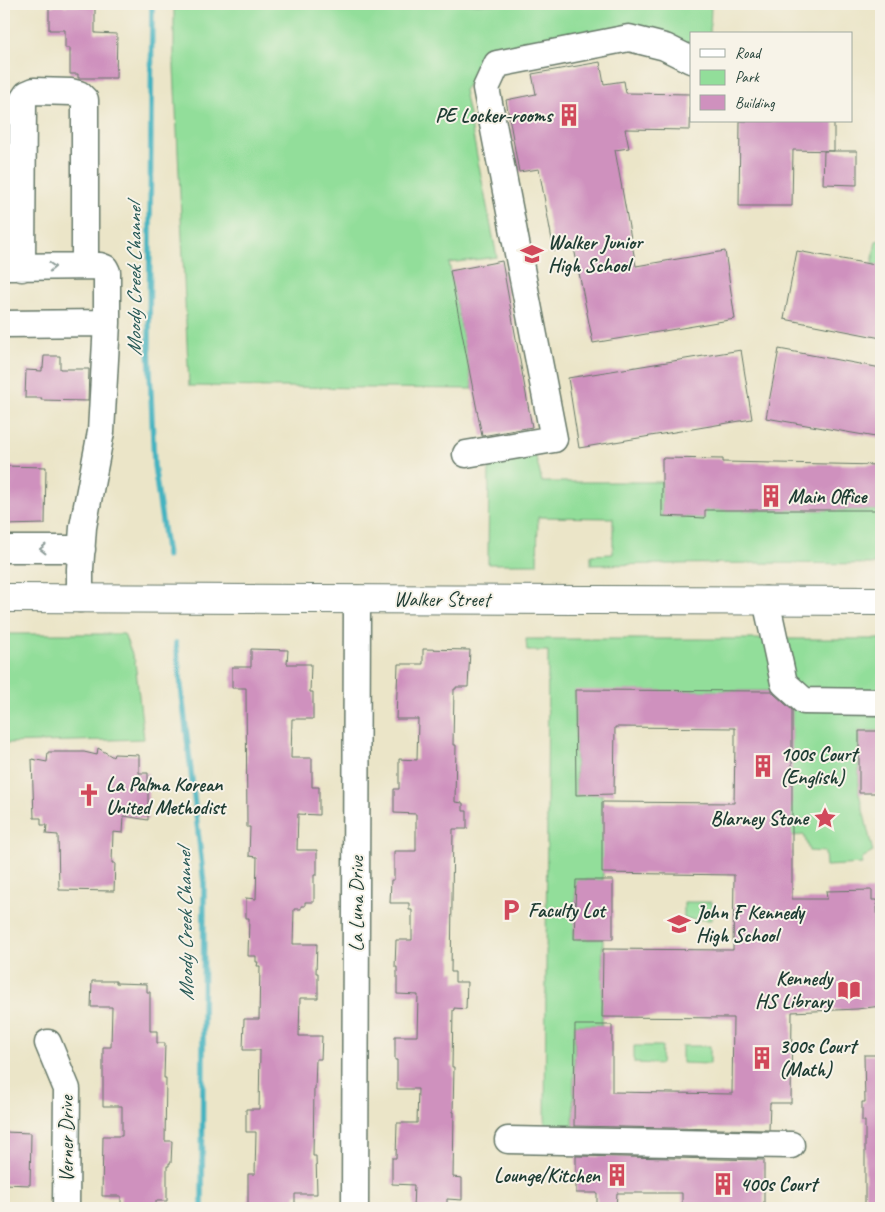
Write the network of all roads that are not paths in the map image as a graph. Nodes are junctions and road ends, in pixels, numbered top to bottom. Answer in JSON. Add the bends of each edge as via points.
{"nodes":[{"id":1,"x":690,"y":59,"type":"edge"},
{"id":2,"x":85,"y":266,"type":"junction"},
{"id":3,"x":13,"y":268,"type":"edge"},
{"id":4,"x":107,"y":323,"type":"junction"},
{"id":5,"x":4,"y":324,"type":"edge"},
{"id":6,"x":466,"y":454,"type":"dead end"},
{"id":7,"x":4,"y":549,"type":"edge"},
{"id":8,"x":82,"y":549,"type":"junction"},
{"id":9,"x":4,"y":598,"type":"edge"},
{"id":10,"x":80,"y":599,"type":"junction"},
{"id":11,"x":357,"y":599,"type":"junction"},
{"id":12,"x":766,"y":600,"type":"junction"},
{"id":13,"x":881,"y":601,"type":"edge"},
{"id":14,"x":881,"y":702,"type":"edge"},
{"id":15,"x":48,"y":1042,"type":"dead end"},
{"id":16,"x":508,"y":1140,"type":"dead end"},
{"id":17,"x":790,"y":1145,"type":"dead end"},
{"id":18,"x":66,"y":1208,"type":"edge"},
{"id":19,"x":355,"y":1208,"type":"edge"}],
"edges":[{"from":1,"to":6,"type":"street","via":[[665,46],[629,38],[497,64],[486,88],[554,439]]},
{"from":3,"to":2,"type":"street","one_way":true},
{"from":2,"to":3,"type":"street","via":[[84,100],[71,92],[34,92],[23,100]]},
{"from":2,"to":4,"type":"street","via":[[100,266],[108,272]]},
{"from":4,"to":5,"type":"street"},
{"from":4,"to":8,"type":"street","via":[[101,432],[83,527]]},
{"from":8,"to":7,"type":"street","one_way":true},
{"from":8,"to":10,"type":"street"},
{"from":9,"to":10,"type":"main road","name":"Walker Street"},
{"from":10,"to":11,"type":"main road","name":"Walker Street"},
{"from":11,"to":12,"type":"main road","name":"Walker Street"},
{"from":11,"to":19,"type":"street","name":"La Luna Drive"},
{"from":12,"to":13,"type":"main road","name":"Walker Street"},
{"from":12,"to":14,"type":"street","via":[[784,682],[804,701]]},
{"from":15,"to":18,"type":"street","name":"Verner Drive","via":[[67,1089]]},
{"from":16,"to":17,"type":"street"}]}
